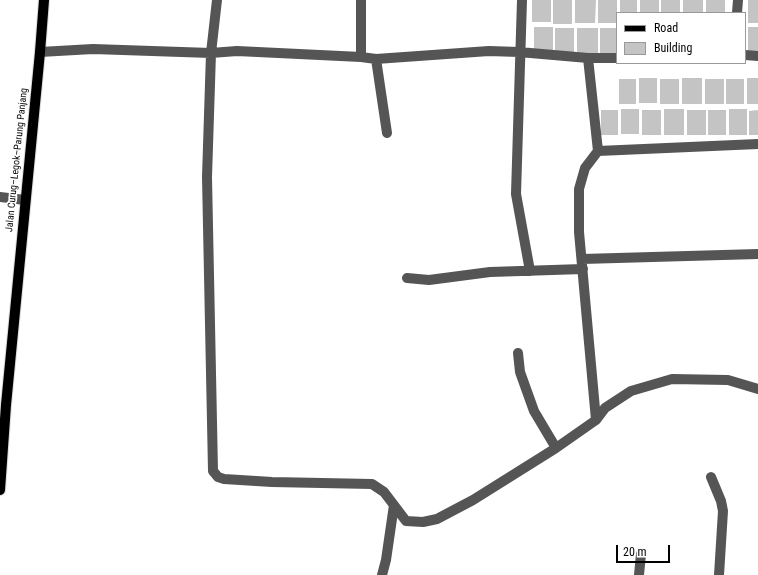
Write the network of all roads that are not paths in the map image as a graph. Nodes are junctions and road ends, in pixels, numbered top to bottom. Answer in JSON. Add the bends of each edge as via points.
{"nodes":[{"id":1,"x":44,"y":0,"type":"edge"},
{"id":2,"x":217,"y":0,"type":"edge"},
{"id":3,"x":361,"y":0,"type":"edge"},
{"id":4,"x":522,"y":0,"type":"edge"},
{"id":5,"x":738,"y":0,"type":"edge"},
{"id":6,"x":737,"y":12,"type":"edge"},
{"id":7,"x":40,"y":52,"type":"junction"},
{"id":8,"x":519,"y":52,"type":"junction"},
{"id":9,"x":211,"y":53,"type":"junction"},
{"id":10,"x":746,"y":55,"type":"edge"},
{"id":11,"x":758,"y":56,"type":"edge"},
{"id":12,"x":361,"y":57,"type":"junction"},
{"id":13,"x":588,"y":58,"type":"junction"},
{"id":14,"x":616,"y":58,"type":"edge"},
{"id":15,"x":376,"y":59,"type":"junction"},
{"id":16,"x":387,"y":132,"type":"dead end"},
{"id":17,"x":758,"y":144,"type":"edge"},
{"id":18,"x":598,"y":151,"type":"junction"},
{"id":19,"x":0,"y":196,"type":"edge"},
{"id":20,"x":25,"y":200,"type":"junction"},
{"id":21,"x":758,"y":254,"type":"edge"},
{"id":22,"x":582,"y":264,"type":"junction"},
{"id":23,"x":530,"y":271,"type":"junction"},
{"id":24,"x":407,"y":278,"type":"dead end"},
{"id":25,"x":518,"y":353,"type":"dead end"},
{"id":26,"x":758,"y":389,"type":"edge"},
{"id":27,"x":3,"y":404,"type":"edge"},
{"id":28,"x":596,"y":420,"type":"junction"},
{"id":29,"x":556,"y":448,"type":"junction"},
{"id":30,"x":711,"y":477,"type":"dead end"},
{"id":31,"x":0,"y":490,"type":"edge"},
{"id":32,"x":394,"y":504,"type":"junction"},
{"id":33,"x":641,"y":554,"type":"dead end"},
{"id":34,"x":382,"y":575,"type":"edge"},
{"id":35,"x":639,"y":575,"type":"edge"},
{"id":36,"x":719,"y":575,"type":"edge"}],
"edges":[{"from":1,"to":7,"type":"main road","name":"Jalan Curug–Legok–Parung Panjang"},
{"from":2,"to":9,"type":"street"},
{"from":3,"to":12,"type":"street"},
{"from":4,"to":8,"type":"street"},
{"from":5,"to":6,"type":"street"},
{"from":7,"to":9,"type":"street","via":[[93,49]]},
{"from":7,"to":20,"type":"main road","name":"Jalan Curug–Legok–Parung Panjang"},
{"from":8,"to":13,"type":"street"},
{"from":8,"to":15,"type":"street","via":[[452,53]]},
{"from":8,"to":23,"type":"street","via":[[516,194]]},
{"from":9,"to":12,"type":"street","via":[[237,51]]},
{"from":9,"to":32,"type":"street","via":[[207,178],[213,470],[218,477],[224,479],[372,484],[384,492]]},
{"from":10,"to":11,"type":"street"},
{"from":12,"to":15,"type":"street"},
{"from":13,"to":14,"type":"street"},
{"from":13,"to":18,"type":"street"},
{"from":15,"to":16,"type":"street"},
{"from":17,"to":18,"type":"street"},
{"from":18,"to":22,"type":"street","via":[[585,168],[579,188]]},
{"from":19,"to":20,"type":"street"},
{"from":20,"to":27,"type":"main road","name":"Jalan Curug–Legok–Parung Panjang"},
{"from":21,"to":22,"type":"street"},
{"from":22,"to":23,"type":"street"},
{"from":22,"to":28,"type":"street"},
{"from":23,"to":24,"type":"street","via":[[490,272],[429,280]]},
{"from":25,"to":29,"type":"street","via":[[520,372],[534,411]]},
{"from":26,"to":28,"type":"street","via":[[728,380],[672,379],[631,391],[605,408]]},
{"from":27,"to":31,"type":"main road","name":"Jalan Curug–Legok–Parung Panjang"},
{"from":28,"to":29,"type":"street"},
{"from":29,"to":32,"type":"street","via":[[473,500],[437,519],[423,522],[406,521]]},
{"from":30,"to":36,"type":"street","via":[[723,511]]},
{"from":32,"to":34,"type":"street"},
{"from":33,"to":35,"type":"street"}]}
